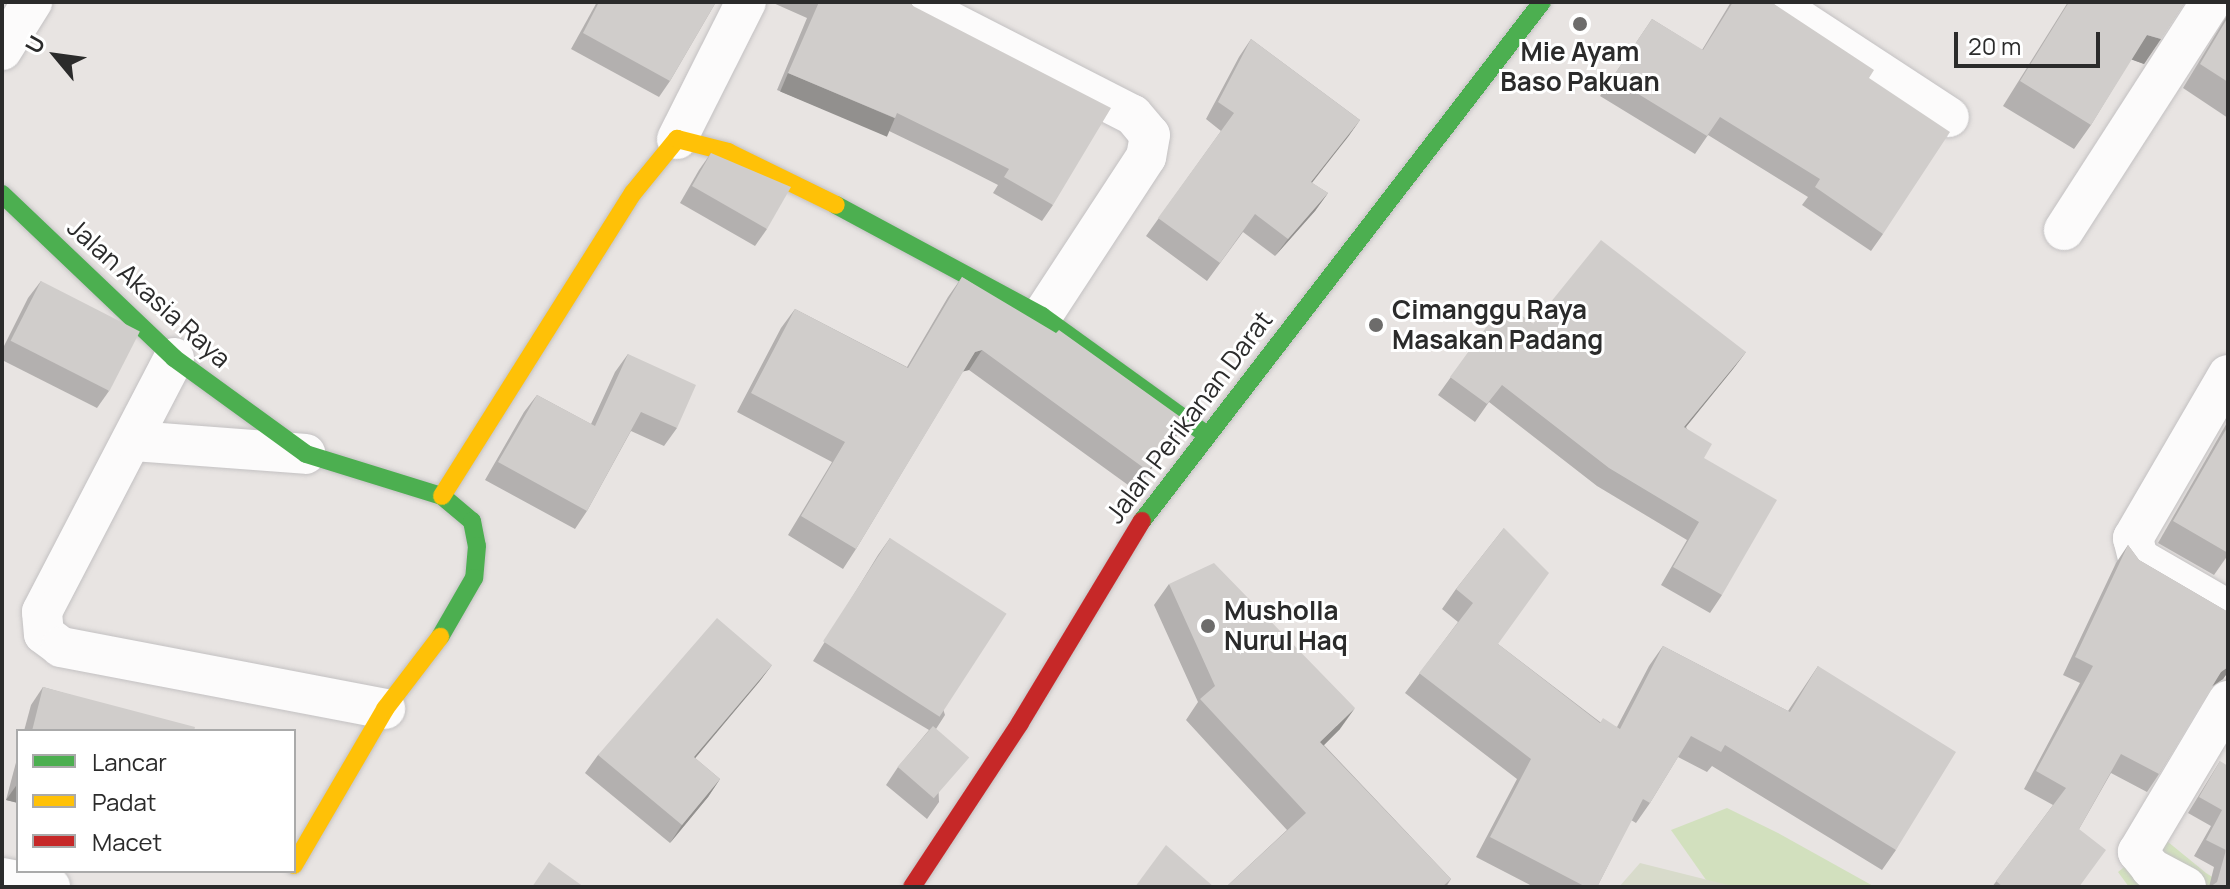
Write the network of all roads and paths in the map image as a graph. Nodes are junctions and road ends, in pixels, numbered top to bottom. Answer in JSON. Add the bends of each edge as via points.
{"nodes":[{"id":1,"x":32,"y":2,"type":"edge"},
{"id":2,"x":746,"y":2,"type":"edge"},
{"id":3,"x":912,"y":2,"type":"edge"},
{"id":4,"x":1542,"y":2,"type":"edge"},
{"id":5,"x":1773,"y":2,"type":"edge"},
{"id":6,"x":2211,"y":2,"type":"edge"},
{"id":7,"x":2,"y":50,"type":"edge"},
{"id":8,"x":1949,"y":117,"type":"dead end"},
{"id":9,"x":677,"y":139,"type":"junction"},
{"id":10,"x":2,"y":194,"type":"edge"},
{"id":11,"x":2064,"y":230,"type":"dead end"},
{"id":12,"x":1042,"y":316,"type":"junction"},
{"id":13,"x":174,"y":358,"type":"junction"},
{"id":14,"x":2228,"y":375,"type":"edge"},
{"id":15,"x":1207,"y":435,"type":"junction"},
{"id":16,"x":134,"y":441,"type":"junction"},
{"id":17,"x":306,"y":454,"type":"junction"},
{"id":18,"x":442,"y":496,"type":"junction"},
{"id":19,"x":2228,"y":610,"type":"edge"},
{"id":20,"x":2228,"y":701,"type":"edge"},
{"id":21,"x":385,"y":709,"type":"junction"},
{"id":22,"x":296,"y":862,"type":"edge"},
{"id":23,"x":2,"y":878,"type":"edge"},
{"id":24,"x":50,"y":887,"type":"edge"},
{"id":25,"x":912,"y":887,"type":"edge"},
{"id":26,"x":2186,"y":887,"type":"edge"}],
"edges":[{"from":1,"to":7,"type":"street"},
{"from":2,"to":9,"type":"street"},
{"from":3,"to":12,"type":"street","via":[[1133,115],[1150,135],[1146,157]]},
{"from":4,"to":15,"type":"street","name":"Jalan Perikanan Darat"},
{"from":5,"to":8,"type":"street"},
{"from":6,"to":11,"type":"street"},
{"from":9,"to":12,"type":"street","via":[[728,152],[923,248]]},
{"from":9,"to":18,"type":"street","via":[[633,193]]},
{"from":10,"to":13,"type":"street","name":"Jalan Akasia Raya"},
{"from":12,"to":15,"type":"street"},
{"from":13,"to":16,"type":"street"},
{"from":13,"to":17,"type":"street","name":"Jalan Akasia Raya"},
{"from":14,"to":19,"type":"street","via":[[2133,538],[2138,558]]},
{"from":15,"to":25,"type":"street","name":"Jalan Perikanan Darat","via":[[1124,545],[1020,723]]},
{"from":16,"to":17,"type":"street"},
{"from":16,"to":21,"type":"street","via":[[42,612],[44,634],[61,647]]},
{"from":17,"to":18,"type":"street","name":"Jalan Akasia Raya"},
{"from":18,"to":21,"type":"street","via":[[472,521],[477,546],[474,578],[429,656]]},
{"from":20,"to":26,"type":"street","via":[[2138,852],[2151,868]]},
{"from":21,"to":22,"type":"street"},
{"from":23,"to":24,"type":"street"}]}
